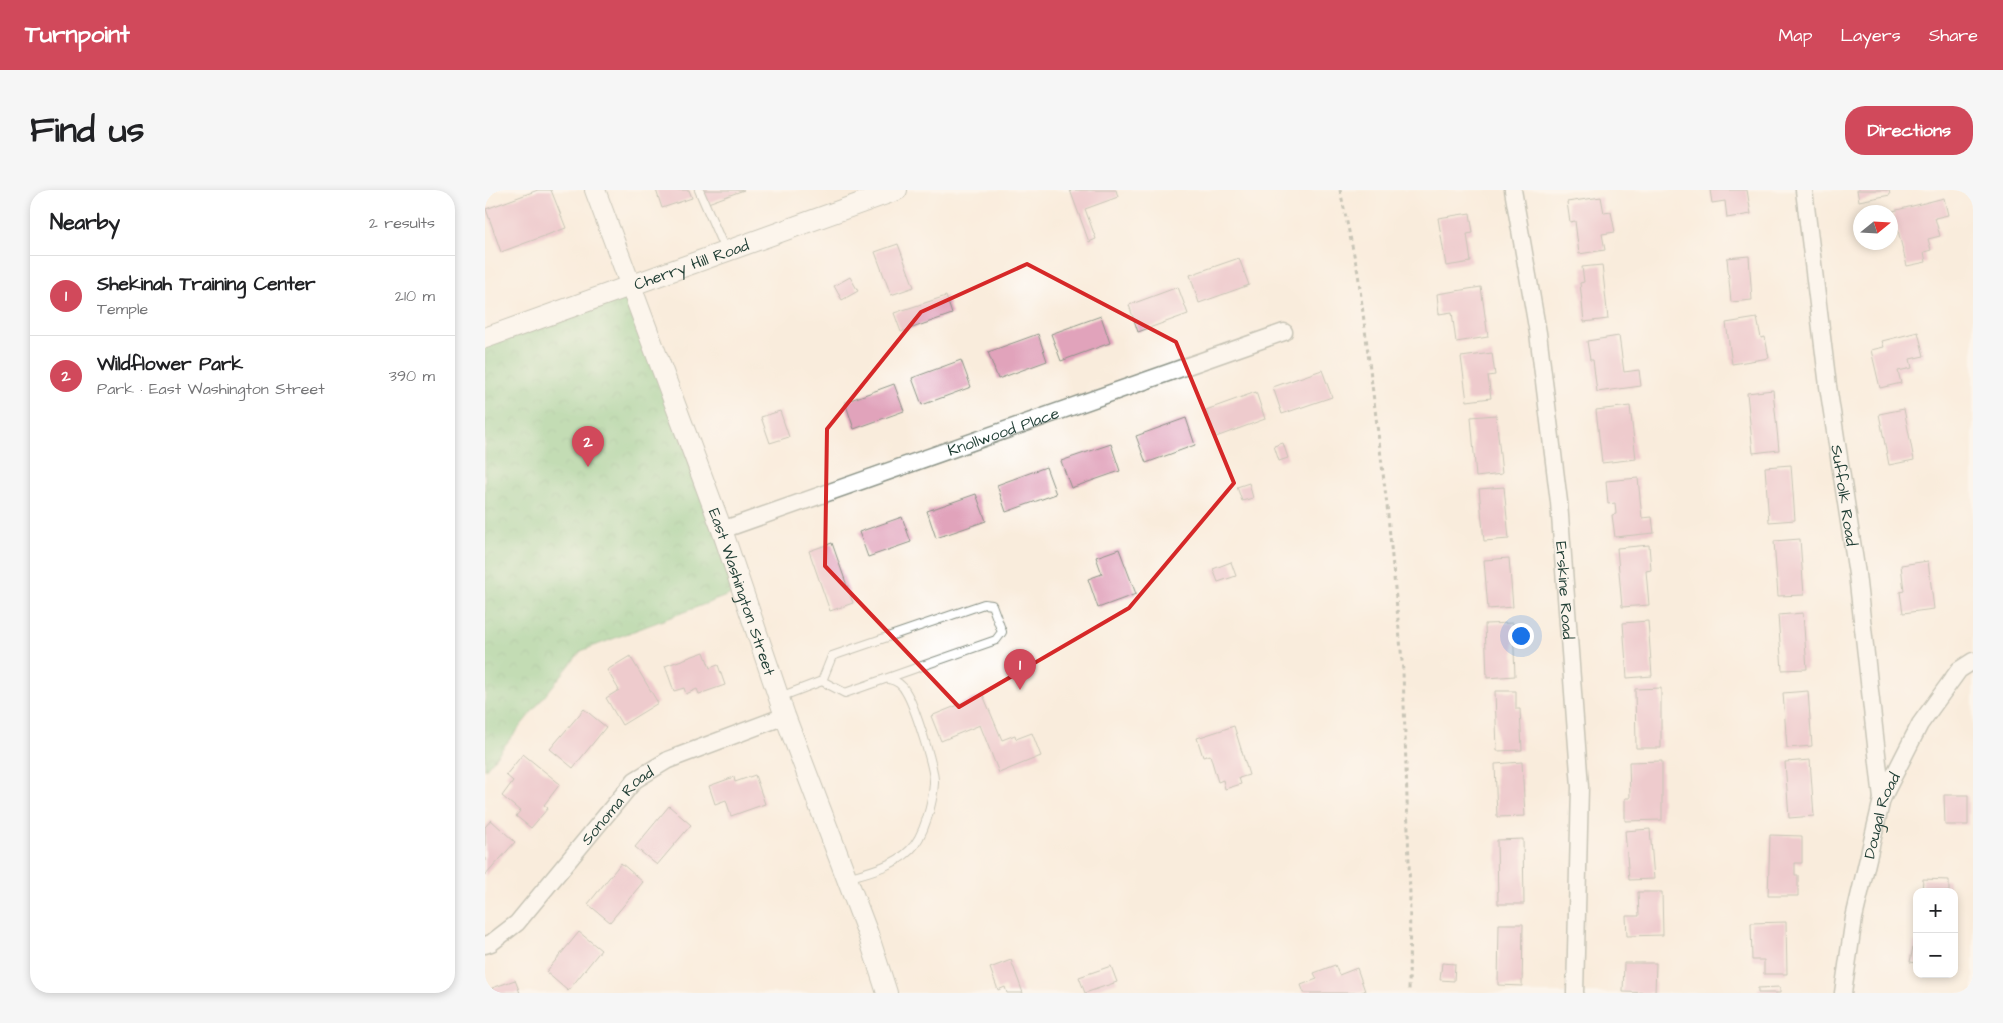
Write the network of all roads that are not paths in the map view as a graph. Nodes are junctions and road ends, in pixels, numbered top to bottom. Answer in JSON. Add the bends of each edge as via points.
{"nodes":[{"id":1,"x":595,"y":190,"type":"edge"},
{"id":2,"x":699,"y":190,"type":"edge"},
{"id":3,"x":897,"y":190,"type":"edge"},
{"id":4,"x":1513,"y":190,"type":"edge"},
{"id":5,"x":1804,"y":190,"type":"edge"},
{"id":6,"x":726,"y":252,"type":"junction"},
{"id":7,"x":630,"y":286,"type":"junction"},
{"id":8,"x":1284,"y":332,"type":"dead end"},
{"id":9,"x":485,"y":338,"type":"edge"},
{"id":10,"x":722,"y":530,"type":"junction"},
{"id":11,"x":1973,"y":661,"type":"edge"},
{"id":12,"x":889,"y":679,"type":"junction"},
{"id":13,"x":822,"y":682,"type":"junction"},
{"id":14,"x":782,"y":707,"type":"junction"},
{"id":15,"x":1882,"y":799,"type":"junction"},
{"id":16,"x":846,"y":878,"type":"junction"},
{"id":17,"x":485,"y":945,"type":"edge"},
{"id":18,"x":887,"y":993,"type":"edge"},
{"id":19,"x":1575,"y":993,"type":"edge"},
{"id":20,"x":1843,"y":993,"type":"edge"}],
"edges":[{"from":1,"to":7,"type":"street","name":"East Washington Street"},
{"from":2,"to":6,"type":"lane"},
{"from":3,"to":6,"type":"street","name":"Cherry Hill Road"},
{"from":4,"to":19,"type":"street","name":"Erskine Road","via":[[1538,333],[1559,512],[1580,787]]},
{"from":5,"to":15,"type":"street","name":"Suffolk Road","via":[[1828,386],[1857,574]]},
{"from":6,"to":7,"type":"street","name":"Cherry Hill Road"},
{"from":7,"to":9,"type":"street","name":"Cherry Hill Road"},
{"from":7,"to":10,"type":"street","name":"East Washington Street"},
{"from":8,"to":10,"type":"street","name":"Knollwood Place"},
{"from":10,"to":14,"type":"street","name":"East Washington Street"},
{"from":11,"to":15,"type":"street","name":"Dougal Road","via":[[1959,670],[1919,724]]},
{"from":12,"to":13,"type":"lane","via":[[845,693]]},
{"from":12,"to":13,"type":"lane","via":[[996,640],[1002,632],[993,605],[984,604],[832,656]]},
{"from":12,"to":16,"type":"lane","via":[[898,682],[907,692],[930,756],[934,782],[930,805],[924,829],[911,850],[897,860]]},
{"from":13,"to":14,"type":"lane"},
{"from":14,"to":16,"type":"street","name":"East Washington Street"},
{"from":14,"to":17,"type":"street","name":"Sonoma Road","via":[[668,760],[635,780],[517,923]]},
{"from":15,"to":20,"type":"street","name":"Dougal Road","via":[[1854,918]]},
{"from":16,"to":18,"type":"street","name":"East Washington Street"}]}
